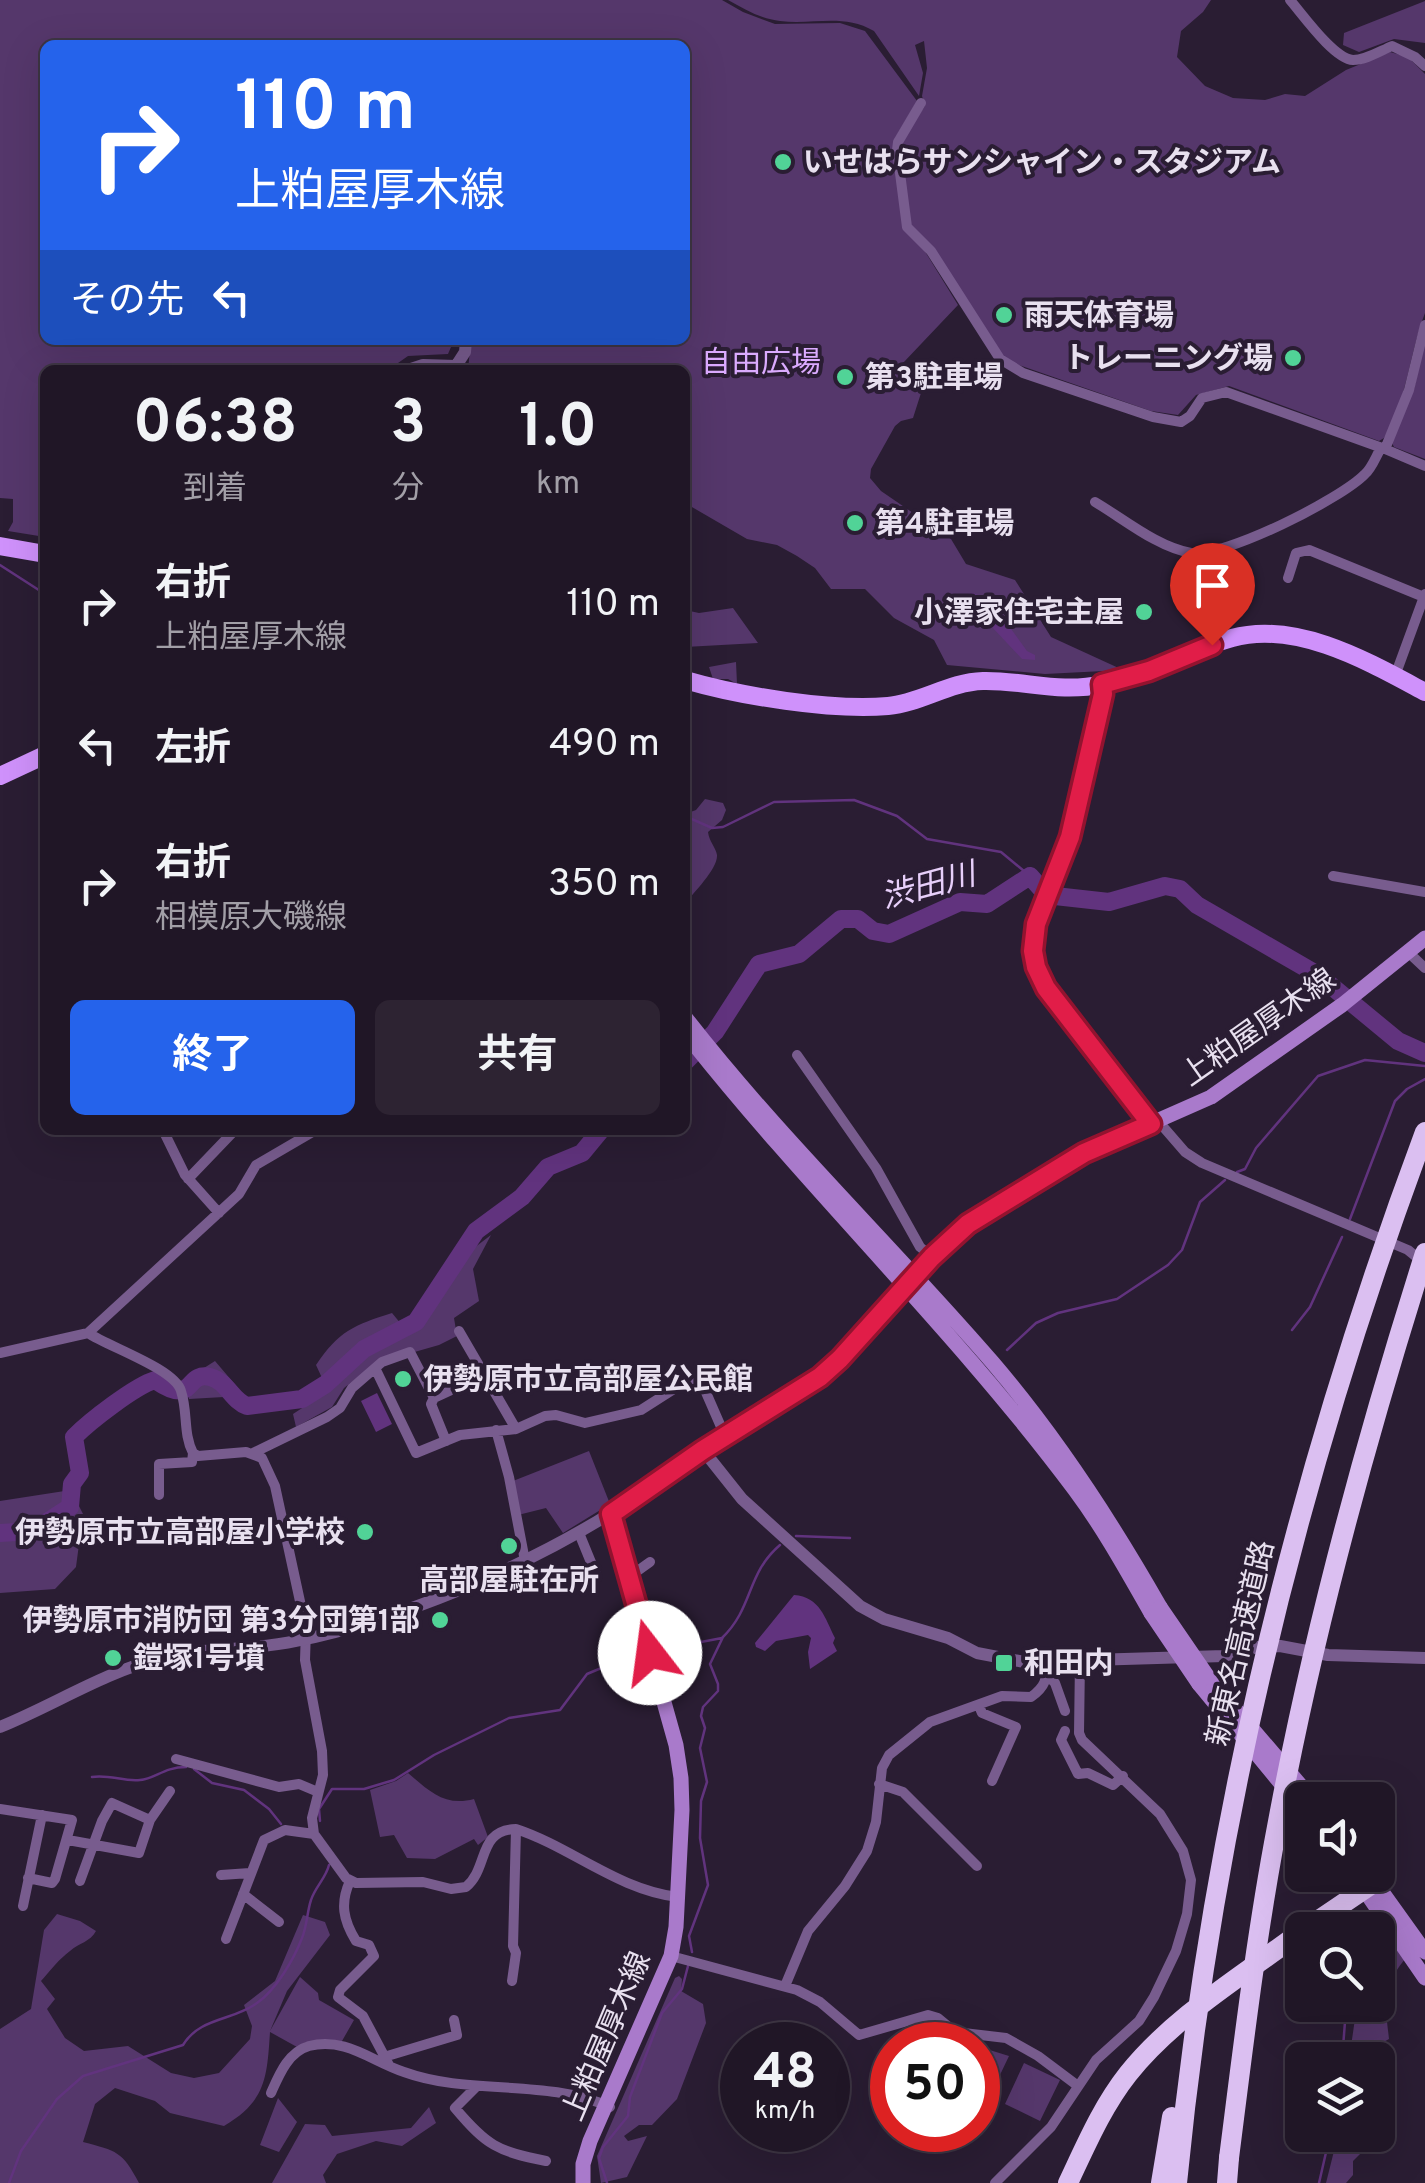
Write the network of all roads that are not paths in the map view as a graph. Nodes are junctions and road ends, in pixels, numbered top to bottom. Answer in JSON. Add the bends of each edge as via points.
{"nodes":[{"id":1,"x":1290,"y":0,"type":"edge"},
{"id":2,"x":1425,"y":66,"type":"edge"},
{"id":3,"x":921,"y":103,"type":"dead end"},
{"id":4,"x":1425,"y":326,"type":"edge"},
{"id":5,"x":1383,"y":448,"type":"junction"},
{"id":6,"x":1425,"y":466,"type":"edge"},
{"id":7,"x":1096,"y":502,"type":"dead end"},
{"id":8,"x":0,"y":546,"type":"edge"},
{"id":9,"x":40,"y":553,"type":"edge"},
{"id":10,"x":1288,"y":578,"type":"dead end"},
{"id":11,"x":1424,"y":596,"type":"edge"},
{"id":12,"x":1396,"y":676,"type":"junction"},
{"id":13,"x":690,"y":681,"type":"edge"},
{"id":14,"x":1102,"y":684,"type":"junction"},
{"id":15,"x":1425,"y":692,"type":"edge"},
{"id":16,"x":40,"y":757,"type":"edge"},
{"id":17,"x":0,"y":776,"type":"edge"},
{"id":18,"x":1334,"y":876,"type":"dead end"},
{"id":19,"x":1425,"y":892,"type":"edge"},
{"id":20,"x":1425,"y":938,"type":"edge"},
{"id":21,"x":1408,"y":952,"type":"junction"},
{"id":22,"x":1425,"y":968,"type":"edge"},
{"id":23,"x":690,"y":1031,"type":"edge"},
{"id":24,"x":797,"y":1055,"type":"dead end"},
{"id":25,"x":1155,"y":1123,"type":"junction"},
{"id":26,"x":1425,"y":1132,"type":"edge"},
{"id":27,"x":166,"y":1135,"type":"edge"},
{"id":28,"x":231,"y":1135,"type":"edge"},
{"id":29,"x":307,"y":1135,"type":"edge"},
{"id":30,"x":188,"y":1178,"type":"junction"},
{"id":31,"x":219,"y":1213,"type":"junction"},
{"id":32,"x":1425,"y":1253,"type":"edge"},
{"id":33,"x":932,"y":1257,"type":"junction"},
{"id":34,"x":1425,"y":1264,"type":"edge"},
{"id":35,"x":910,"y":1282,"type":"junction"},
{"id":36,"x":459,"y":1331,"type":"dead end"},
{"id":37,"x":88,"y":1332,"type":"junction"},
{"id":38,"x":0,"y":1353,"type":"edge"},
{"id":39,"x":376,"y":1370,"type":"junction"},
{"id":40,"x":486,"y":1374,"type":"junction"},
{"id":41,"x":434,"y":1398,"type":"junction"},
{"id":42,"x":516,"y":1429,"type":"junction"},
{"id":43,"x":496,"y":1430,"type":"junction"},
{"id":44,"x":725,"y":1436,"type":"junction"},
{"id":45,"x":446,"y":1441,"type":"junction"},
{"id":46,"x":703,"y":1450,"type":"junction"},
{"id":47,"x":253,"y":1453,"type":"junction"},
{"id":48,"x":193,"y":1454,"type":"junction"},
{"id":49,"x":156,"y":1487,"type":"dead end"},
{"id":50,"x":611,"y":1514,"type":"junction"},
{"id":51,"x":579,"y":1533,"type":"junction"},
{"id":52,"x":525,"y":1561,"type":"junction"},
{"id":53,"x":650,"y":1562,"type":"dead end"},
{"id":54,"x":597,"y":1577,"type":"dead end"},
{"id":55,"x":629,"y":1577,"type":"junction"},
{"id":56,"x":306,"y":1639,"type":"junction"},
{"id":57,"x":1425,"y":1658,"type":"edge"},
{"id":58,"x":1080,"y":1660,"type":"junction"},
{"id":59,"x":1046,"y":1669,"type":"junction"},
{"id":60,"x":1204,"y":1680,"type":"junction"},
{"id":61,"x":979,"y":1706,"type":"junction"},
{"id":62,"x":1065,"y":1711,"type":"dead end"},
{"id":63,"x":0,"y":1726,"type":"edge"},
{"id":64,"x":1064,"y":1731,"type":"dead end"},
{"id":65,"x":176,"y":1759,"type":"dead end"},
{"id":66,"x":1123,"y":1776,"type":"junction"},
{"id":67,"x":992,"y":1781,"type":"dead end"},
{"id":68,"x":1297,"y":1782,"type":"edge"},
{"id":69,"x":880,"y":1784,"type":"junction"},
{"id":70,"x":1285,"y":1787,"type":"edge"},
{"id":71,"x":170,"y":1791,"type":"dead end"},
{"id":72,"x":318,"y":1792,"type":"junction"},
{"id":73,"x":0,"y":1810,"type":"edge"},
{"id":74,"x":42,"y":1816,"type":"junction"},
{"id":75,"x":150,"y":1820,"type":"junction"},
{"id":76,"x":516,"y":1829,"type":"junction"},
{"id":77,"x":314,"y":1834,"type":"junction"},
{"id":78,"x":68,"y":1840,"type":"junction"},
{"id":79,"x":94,"y":1846,"type":"junction"},
{"id":80,"x":1224,"y":1856,"type":"junction"},
{"id":81,"x":977,"y":1866,"type":"dead end"},
{"id":82,"x":250,"y":1873,"type":"junction"},
{"id":83,"x":221,"y":1876,"type":"dead end"},
{"id":84,"x":28,"y":1878,"type":"junction"},
{"id":85,"x":80,"y":1881,"type":"dead end"},
{"id":86,"x":350,"y":1881,"type":"junction"},
{"id":87,"x":1355,"y":1892,"type":"edge"},
{"id":88,"x":1357,"y":1892,"type":"edge"},
{"id":89,"x":1363,"y":1892,"type":"edge"},
{"id":90,"x":1364,"y":1892,"type":"edge"},
{"id":91,"x":243,"y":1894,"type":"junction"},
{"id":92,"x":678,"y":1896,"type":"junction"},
{"id":93,"x":23,"y":1906,"type":"dead end"},
{"id":94,"x":1327,"y":1912,"type":"edge"},
{"id":95,"x":1339,"y":1912,"type":"edge"},
{"id":96,"x":280,"y":1922,"type":"dead end"},
{"id":97,"x":226,"y":1940,"type":"dead end"},
{"id":98,"x":1285,"y":1945,"type":"edge"},
{"id":99,"x":1425,"y":1952,"type":"edge"},
{"id":100,"x":671,"y":1956,"type":"junction"},
{"id":101,"x":1285,"y":1957,"type":"edge"},
{"id":102,"x":1425,"y":1978,"type":"edge"},
{"id":103,"x":512,"y":1981,"type":"dead end"},
{"id":104,"x":785,"y":1986,"type":"junction"},
{"id":105,"x":1213,"y":2006,"type":"junction"},
{"id":106,"x":454,"y":2020,"type":"dead end"},
{"id":107,"x":387,"y":2062,"type":"junction"},
{"id":108,"x":477,"y":2086,"type":"junction"},
{"id":109,"x":1078,"y":2086,"type":"junction"},
{"id":110,"x":270,"y":2093,"type":"dead end"},
{"id":111,"x":608,"y":2106,"type":"junction"},
{"id":112,"x":546,"y":2161,"type":"dead end"},
{"id":113,"x":583,"y":2183,"type":"edge"},
{"id":114,"x":995,"y":2183,"type":"edge"},
{"id":115,"x":1068,"y":2183,"type":"edge"},
{"id":116,"x":1084,"y":2183,"type":"edge"},
{"id":117,"x":1162,"y":2183,"type":"edge"},
{"id":118,"x":1178,"y":2183,"type":"edge"},
{"id":119,"x":1227,"y":2183,"type":"edge"}],
"edges":[{"from":1,"to":2,"type":"street","via":[[1338,55],[1360,59],[1392,46]]},
{"from":3,"to":5,"type":"street","via":[[897,150],[907,227],[931,252],[1000,359],[1153,418],[1181,422],[1202,398],[1226,392]]},
{"from":4,"to":5,"type":"street"},
{"from":5,"to":6,"type":"street"},
{"from":5,"to":7,"type":"street","via":[[1366,474],[1332,497],[1252,538],[1202,554],[1150,535]]},
{"from":8,"to":9,"type":"main road"},
{"from":10,"to":11,"type":"street","via":[[1296,553],[1309,550]]},
{"from":11,"to":12,"type":"street"},
{"from":12,"to":14,"type":"main road","via":[[1314,642],[1265,634],[1230,638]]},
{"from":12,"to":15,"type":"main road"},
{"from":13,"to":14,"type":"main road","via":[[758,696],[871,706],[971,682],[1046,689]]},
{"from":14,"to":25,"type":"street","via":[[1070,837],[1042,905],[1033,951],[1040,976],[1108,1072]]},
{"from":16,"to":17,"type":"main road"},
{"from":18,"to":19,"type":"street"},
{"from":20,"to":21,"type":"main road","name":"上粕屋厚木線"},
{"from":21,"to":22,"type":"street"},
{"from":21,"to":25,"type":"main road","name":"上粕屋厚木線","via":[[1211,1097]]},
{"from":23,"to":35,"type":"main road"},
{"from":24,"to":33,"type":"street"},
{"from":25,"to":33,"type":"main road","name":"上粕屋厚木線","via":[[1084,1153],[991,1208]]},
{"from":25,"to":34,"type":"street","via":[[1202,1163],[1408,1250]]},
{"from":26,"to":80,"type":"highway","name":"新東名高速道路","bridge":true,"via":[[1364,1304],[1303,1512]]},
{"from":27,"to":30,"type":"street"},
{"from":28,"to":30,"type":"street"},
{"from":29,"to":31,"type":"street","via":[[256,1165]]},
{"from":30,"to":31,"type":"street"},
{"from":31,"to":37,"type":"street"},
{"from":32,"to":119,"type":"highway","bridge":true,"via":[[1355,1484],[1300,1709],[1256,1954]]},
{"from":33,"to":35,"type":"main road","name":"上粕屋厚木線"},
{"from":35,"to":44,"type":"main road","name":"上粕屋厚木線","via":[[820,1377]]},
{"from":35,"to":60,"type":"main road","bridge":true,"via":[[994,1365],[1076,1470]]},
{"from":36,"to":40,"type":"street"},
{"from":37,"to":38,"type":"street"},
{"from":37,"to":48,"type":"street","via":[[176,1380]]},
{"from":39,"to":41,"type":"street","via":[[410,1352]]},
{"from":39,"to":45,"type":"street","via":[[416,1454]]},
{"from":39,"to":47,"type":"street","via":[[328,1417]]},
{"from":40,"to":41,"type":"street"},
{"from":40,"to":42,"type":"street"},
{"from":41,"to":45,"type":"street"},
{"from":42,"to":43,"type":"street"},
{"from":42,"to":44,"type":"street","via":[[545,1416],[585,1422],[641,1410],[701,1381]]},
{"from":43,"to":45,"type":"street"},
{"from":43,"to":52,"type":"street"},
{"from":44,"to":46,"type":"main road","name":"上粕屋厚木線"},
{"from":46,"to":50,"type":"main road","name":"上粕屋厚木線"},
{"from":46,"to":59,"type":"street","via":[[742,1499],[860,1606],[993,1658]]},
{"from":47,"to":48,"type":"street"},
{"from":47,"to":56,"type":"street","via":[[275,1486]]},
{"from":48,"to":49,"type":"street","via":[[192,1462],[159,1464]]},
{"from":50,"to":51,"type":"street"},
{"from":50,"to":55,"type":"main road","name":"上粕屋厚木線"},
{"from":51,"to":52,"type":"street"},
{"from":51,"to":54,"type":"street"},
{"from":52,"to":56,"type":"street","via":[[388,1616]]},
{"from":53,"to":55,"type":"street"},
{"from":55,"to":92,"type":"main road","name":"上粕屋厚木線","via":[[676,1745],[682,1810]]},
{"from":56,"to":63,"type":"street","via":[[162,1658]]},
{"from":56,"to":72,"type":"street","via":[[322,1752]]},
{"from":57,"to":58,"type":"street","via":[[1328,1655],[1280,1646],[1224,1656]]},
{"from":58,"to":59,"type":"street"},
{"from":58,"to":66,"type":"street","via":[[1079,1733]]},
{"from":59,"to":61,"type":"street","via":[[1044,1686],[1031,1697],[1002,1696]]},
{"from":59,"to":62,"type":"street"},
{"from":60,"to":68,"type":"main road"},
{"from":60,"to":70,"type":"main road"},
{"from":61,"to":67,"type":"street","via":[[1016,1727]]},
{"from":61,"to":69,"type":"street","via":[[930,1722],[901,1743],[884,1761]]},
{"from":64,"to":66,"type":"street","via":[[1061,1740],[1078,1774],[1113,1784]]},
{"from":65,"to":72,"type":"street"},
{"from":66,"to":109,"type":"street","via":[[1160,1814],[1183,1851],[1190,1898],[1154,1997]]},
{"from":69,"to":81,"type":"street","via":[[903,1792]]},
{"from":69,"to":104,"type":"street","via":[[862,1860],[808,1931]]},
{"from":71,"to":75,"type":"street"},
{"from":72,"to":77,"type":"street"},
{"from":73,"to":74,"type":"street"},
{"from":74,"to":78,"type":"street","via":[[72,1820]]},
{"from":74,"to":84,"type":"street"},
{"from":75,"to":79,"type":"street","via":[[139,1853]]},
{"from":75,"to":79,"type":"street","via":[[112,1803]]},
{"from":76,"to":86,"type":"street","via":[[489,1839],[466,1887]]},
{"from":76,"to":92,"type":"street","via":[[624,1882]]},
{"from":76,"to":103,"type":"street"},
{"from":77,"to":82,"type":"street","via":[[285,1830],[269,1836]]},
{"from":77,"to":86,"type":"street"},
{"from":78,"to":79,"type":"street"},
{"from":78,"to":84,"type":"street","via":[[52,1883]]},
{"from":79,"to":85,"type":"street"},
{"from":80,"to":117,"type":"highway","bridge":true},
{"from":80,"to":118,"type":"highway","name":"新東名高速道路","bridge":true},
{"from":82,"to":83,"type":"street"},
{"from":82,"to":91,"type":"street"},
{"from":84,"to":93,"type":"street"},
{"from":86,"to":107,"type":"street","via":[[343,1897],[348,1929],[374,1956],[338,1997],[363,2016]]},
{"from":87,"to":94,"type":"highway"},
{"from":88,"to":95,"type":"highway"},
{"from":89,"to":102,"type":"main road"},
{"from":90,"to":99,"type":"main road"},
{"from":91,"to":96,"type":"street"},
{"from":91,"to":97,"type":"street"},
{"from":92,"to":100,"type":"main road","name":"上粕屋厚木線"},
{"from":98,"to":105,"type":"highway"},
{"from":100,"to":104,"type":"street"},
{"from":100,"to":111,"type":"main road","name":"上粕屋厚木線"},
{"from":101,"to":105,"type":"highway"},
{"from":104,"to":109,"type":"street","via":[[820,2002],[860,2035],[933,2016],[955,2032],[1015,2043]]},
{"from":105,"to":115,"type":"highway","via":[[1158,2040],[1130,2072]]},
{"from":105,"to":116,"type":"highway","via":[[1122,2100]]},
{"from":106,"to":107,"type":"street","via":[[458,2038]]},
{"from":107,"to":108,"type":"street","via":[[407,2074]]},
{"from":107,"to":110,"type":"street","via":[[356,2048],[308,2046],[283,2068]]},
{"from":108,"to":111,"type":"street","via":[[569,2094]]},
{"from":108,"to":112,"type":"street","via":[[455,2108],[480,2138],[510,2154]]},
{"from":109,"to":114,"type":"street","via":[[1051,2127]]},
{"from":111,"to":113,"type":"main road","name":"上粕屋厚木線","via":[[585,2155]]}]}
